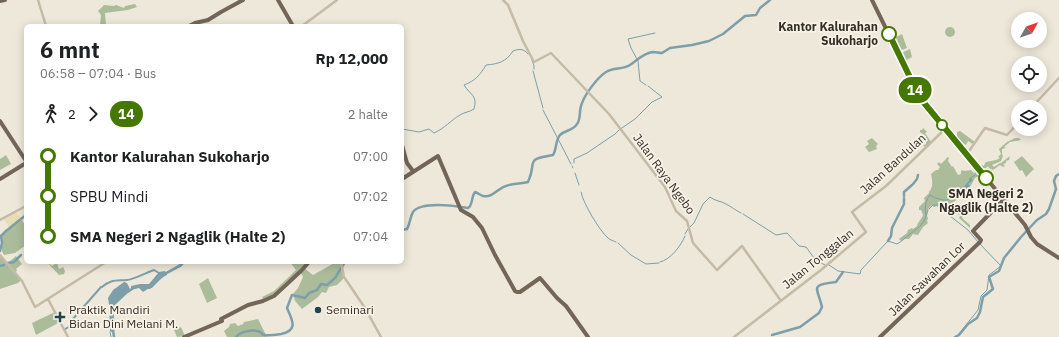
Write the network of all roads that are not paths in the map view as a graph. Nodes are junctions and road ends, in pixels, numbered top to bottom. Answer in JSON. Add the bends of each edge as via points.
{"nodes":[{"id":1,"x":5,"y":0,"type":"edge"},
{"id":2,"x":38,"y":0,"type":"edge"},
{"id":3,"x":242,"y":0,"type":"edge"},
{"id":4,"x":278,"y":0,"type":"edge"},
{"id":5,"x":337,"y":0,"type":"edge"},
{"id":6,"x":503,"y":0,"type":"edge"},
{"id":7,"x":872,"y":0,"type":"edge"},
{"id":8,"x":0,"y":1,"type":"edge"},
{"id":9,"x":45,"y":24,"type":"edge"},
{"id":10,"x":193,"y":24,"type":"edge"},
{"id":11,"x":292,"y":24,"type":"edge"},
{"id":12,"x":305,"y":24,"type":"edge"},
{"id":13,"x":1059,"y":78,"type":"edge"},
{"id":14,"x":1039,"y":100,"type":"edge"},
{"id":15,"x":0,"y":121,"type":"edge"},
{"id":16,"x":945,"y":129,"type":"junction"},
{"id":17,"x":1011,"y":131,"type":"edge"},
{"id":18,"x":404,"y":152,"type":"edge"},
{"id":19,"x":967,"y":154,"type":"junction"},
{"id":20,"x":24,"y":159,"type":"edge"},
{"id":21,"x":24,"y":163,"type":"edge"},
{"id":22,"x":413,"y":171,"type":"junction"},
{"id":23,"x":404,"y":178,"type":"edge"},
{"id":24,"x":0,"y":179,"type":"edge"},
{"id":25,"x":1004,"y":199,"type":"junction"},
{"id":26,"x":24,"y":207,"type":"edge"},
{"id":27,"x":0,"y":220,"type":"edge"},
{"id":28,"x":866,"y":232,"type":"joint"},
{"id":29,"x":0,"y":256,"type":"edge"},
{"id":30,"x":1059,"y":258,"type":"edge"},
{"id":31,"x":103,"y":264,"type":"edge"},
{"id":32,"x":307,"y":264,"type":"edge"},
{"id":33,"x":341,"y":264,"type":"edge"},
{"id":34,"x":48,"y":299,"type":"junction"},
{"id":35,"x":781,"y":301,"type":"junction"},
{"id":36,"x":68,"y":337,"type":"edge"},
{"id":37,"x":185,"y":337,"type":"edge"},
{"id":38,"x":381,"y":337,"type":"edge"},
{"id":39,"x":588,"y":337,"type":"edge"},
{"id":40,"x":734,"y":337,"type":"edge"},
{"id":41,"x":880,"y":337,"type":"edge"}],
"edges":[{"from":1,"to":8,"type":"main road"},
{"from":2,"to":9,"type":"street"},
{"from":3,"to":10,"type":"main road","via":[[208,20]]},
{"from":4,"to":11,"type":"main road"},
{"from":5,"to":12,"type":"street"},
{"from":6,"to":35,"type":"street","name":"Jalan Raya Ngebo","via":[[508,5],[534,62],[551,53],[606,111],[666,188],[676,211],[687,221],[694,243],[717,270],[742,246]]},
{"from":7,"to":16,"type":"main road","via":[[917,93]]},
{"from":13,"to":14,"type":"street"},
{"from":15,"to":20,"type":"main road"},
{"from":16,"to":19,"type":"main road"},
{"from":16,"to":28,"type":"street","name":"Jalan Bandulan","via":[[886,186],[852,212]]},
{"from":17,"to":19,"type":"street","via":[[1007,135],[985,128]]},
{"from":18,"to":22,"type":"main road"},
{"from":19,"to":25,"type":"main road"},
{"from":21,"to":24,"type":"main road"},
{"from":22,"to":23,"type":"main road"},
{"from":22,"to":39,"type":"main road","via":[[438,156],[459,207],[473,217],[482,228],[515,291],[520,292],[540,278],[564,304]]},
{"from":25,"to":30,"type":"main road","via":[[1037,244]]},
{"from":25,"to":41,"type":"main road","name":"Jalan Sawahan Lor","via":[[973,231],[980,242]]},
{"from":26,"to":27,"type":"street"},
{"from":28,"to":35,"type":"street","name":"Jalan Tonggalan"},
{"from":29,"to":34,"type":"street","via":[[22,281],[35,306]]},
{"from":31,"to":34,"type":"street"},
{"from":32,"to":37,"type":"main road","via":[[271,298],[248,305],[221,319],[222,322]]},
{"from":33,"to":38,"type":"street","via":[[344,277]]},
{"from":34,"to":36,"type":"street"},
{"from":35,"to":40,"type":"street","name":"Jalan Tonggalan"}]}
